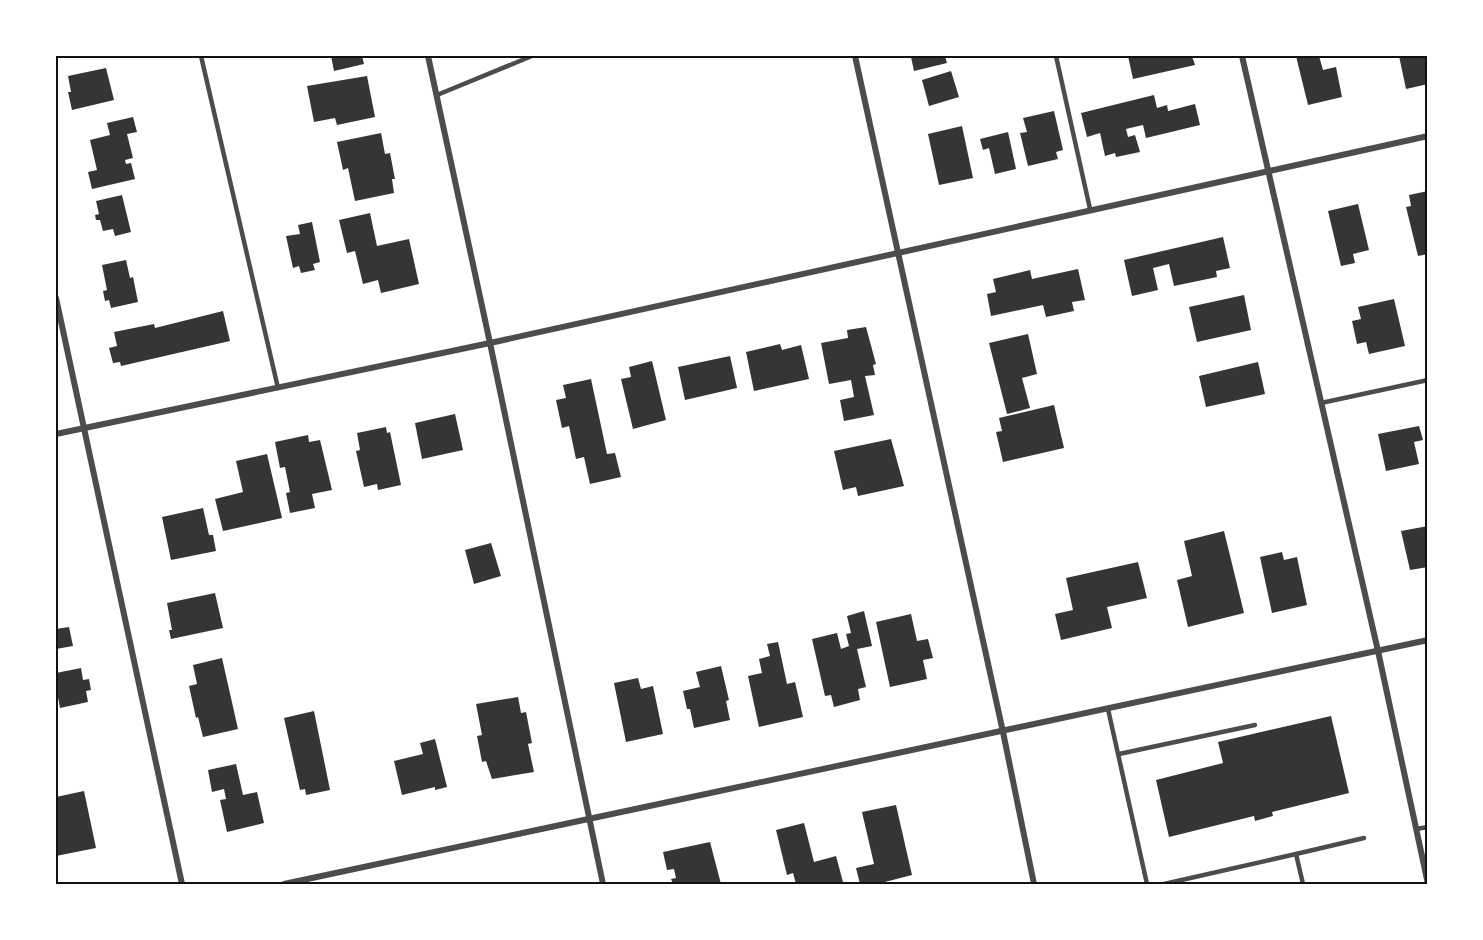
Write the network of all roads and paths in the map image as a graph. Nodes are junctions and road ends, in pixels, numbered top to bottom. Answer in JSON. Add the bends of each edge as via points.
{"nodes":[{"id":1,"x":201,"y":56,"type":"edge"},
{"id":2,"x":428,"y":56,"type":"edge"},
{"id":3,"x":532,"y":56,"type":"edge"},
{"id":4,"x":855,"y":56,"type":"edge"},
{"id":5,"x":1056,"y":56,"type":"edge"},
{"id":6,"x":1242,"y":56,"type":"edge"},
{"id":7,"x":437,"y":95,"type":"junction"},
{"id":8,"x":1428,"y":135,"type":"edge"},
{"id":9,"x":1267,"y":170,"type":"junction"},
{"id":10,"x":1090,"y":209,"type":"junction"},
{"id":11,"x":898,"y":252,"type":"junction"},
{"id":12,"x":56,"y":298,"type":"edge"},
{"id":13,"x":490,"y":343,"type":"junction"},
{"id":14,"x":1428,"y":380,"type":"edge"},
{"id":15,"x":278,"y":388,"type":"junction"},
{"id":16,"x":1321,"y":403,"type":"junction"},
{"id":17,"x":83,"y":428,"type":"junction"},
{"id":18,"x":56,"y":434,"type":"edge"},
{"id":19,"x":1428,"y":640,"type":"edge"},
{"id":20,"x":1378,"y":651,"type":"junction"},
{"id":21,"x":1108,"y":709,"type":"junction"},
{"id":22,"x":1255,"y":725,"type":"dead end"},
{"id":23,"x":1003,"y":732,"type":"junction"},
{"id":24,"x":1119,"y":754,"type":"junction"},
{"id":25,"x":589,"y":818,"type":"junction"},
{"id":26,"x":1428,"y":826,"type":"edge"},
{"id":27,"x":1416,"y":829,"type":"junction"},
{"id":28,"x":1364,"y":838,"type":"dead end"},
{"id":29,"x":1296,"y":854,"type":"junction"},
{"id":30,"x":1428,"y":884,"type":"edge"},
{"id":31,"x":182,"y":885,"type":"edge"},
{"id":32,"x":284,"y":885,"type":"edge"},
{"id":33,"x":603,"y":885,"type":"edge"},
{"id":34,"x":1034,"y":885,"type":"edge"},
{"id":35,"x":1147,"y":885,"type":"edge"},
{"id":36,"x":1164,"y":885,"type":"edge"},
{"id":37,"x":1303,"y":885,"type":"edge"}],
"edges":[{"from":1,"to":15,"type":"lane"},
{"from":2,"to":7,"type":"street"},
{"from":3,"to":7,"type":"lane"},
{"from":4,"to":11,"type":"street"},
{"from":5,"to":10,"type":"lane"},
{"from":6,"to":9,"type":"street"},
{"from":7,"to":13,"type":"street"},
{"from":8,"to":9,"type":"street"},
{"from":9,"to":10,"type":"street"},
{"from":9,"to":16,"type":"street"},
{"from":10,"to":11,"type":"street"},
{"from":11,"to":13,"type":"street"},
{"from":11,"to":23,"type":"street"},
{"from":12,"to":17,"type":"street"},
{"from":13,"to":15,"type":"street"},
{"from":13,"to":25,"type":"street"},
{"from":14,"to":16,"type":"lane"},
{"from":15,"to":17,"type":"street"},
{"from":16,"to":20,"type":"street"},
{"from":17,"to":18,"type":"street"},
{"from":17,"to":31,"type":"street"},
{"from":19,"to":20,"type":"street"},
{"from":20,"to":21,"type":"street"},
{"from":20,"to":27,"type":"street"},
{"from":21,"to":23,"type":"street"},
{"from":21,"to":24,"type":"lane"},
{"from":22,"to":24,"type":"lane"},
{"from":23,"to":25,"type":"street"},
{"from":23,"to":34,"type":"street"},
{"from":24,"to":35,"type":"lane"},
{"from":25,"to":32,"type":"street"},
{"from":25,"to":33,"type":"street"},
{"from":26,"to":27,"type":"lane"},
{"from":27,"to":30,"type":"street"},
{"from":28,"to":29,"type":"lane"},
{"from":29,"to":36,"type":"lane"},
{"from":29,"to":37,"type":"lane"}]}
